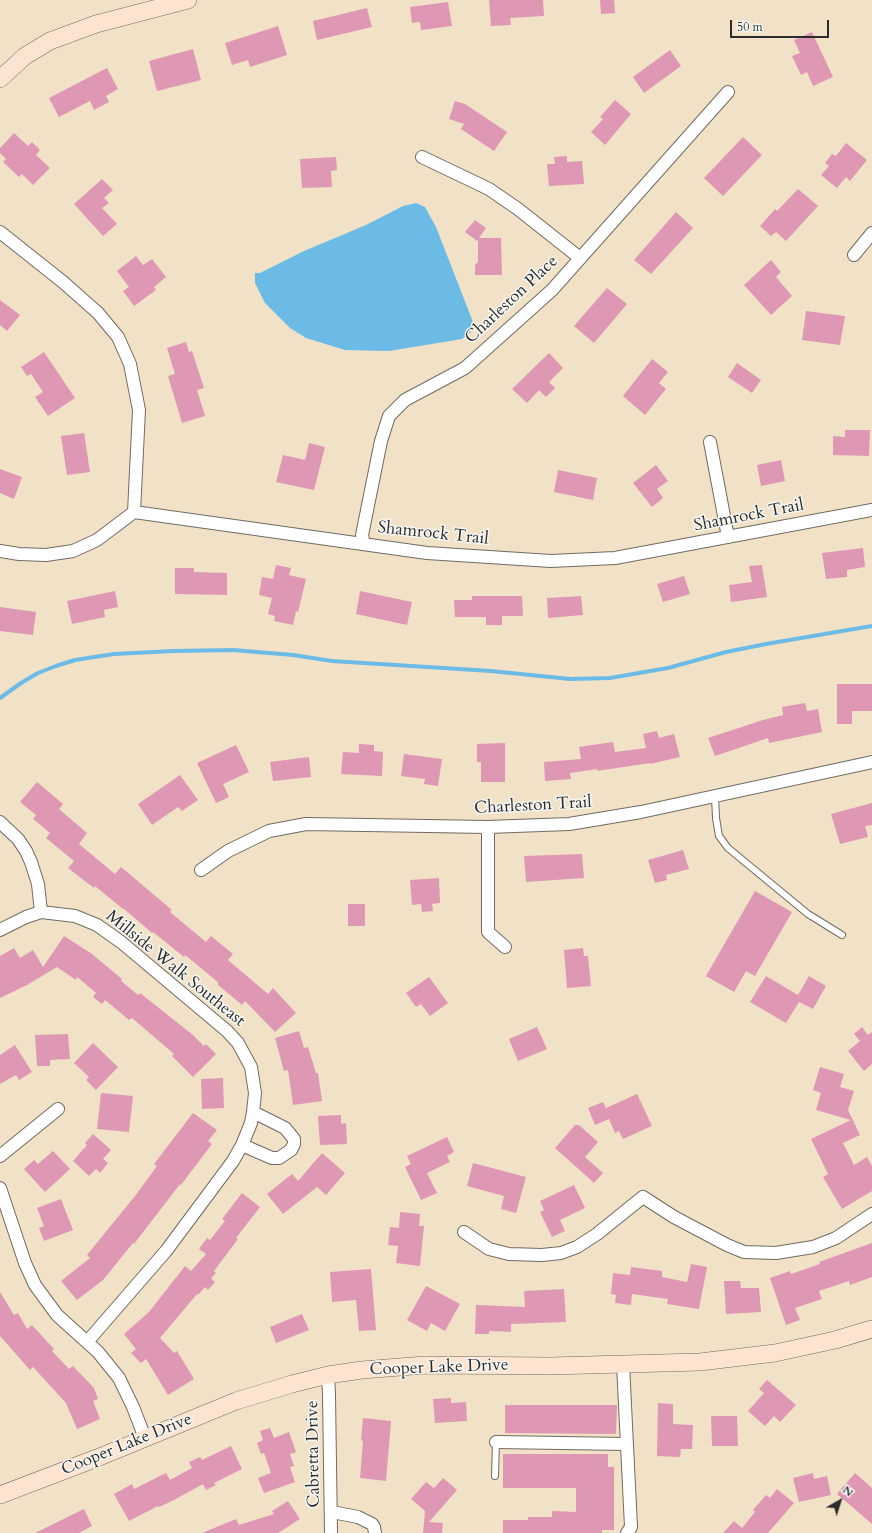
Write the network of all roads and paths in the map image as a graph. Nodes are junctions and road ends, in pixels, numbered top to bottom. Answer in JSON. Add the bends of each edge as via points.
{"nodes":[{"id":1,"x":188,"y":0,"type":"edge"},
{"id":2,"x":0,"y":79,"type":"edge"},
{"id":3,"x":728,"y":92,"type":"dead end"},
{"id":4,"x":422,"y":158,"type":"dead end"},
{"id":5,"x":0,"y":232,"type":"edge"},
{"id":6,"x":872,"y":233,"type":"edge"},
{"id":7,"x":854,"y":255,"type":"dead end"},
{"id":8,"x":580,"y":258,"type":"junction"},
{"id":9,"x":710,"y":442,"type":"dead end"},
{"id":10,"x":872,"y":510,"type":"edge"},
{"id":11,"x":134,"y":512,"type":"junction"},
{"id":12,"x":728,"y":537,"type":"junction"},
{"id":13,"x":364,"y":544,"type":"junction"},
{"id":14,"x":0,"y":551,"type":"edge"},
{"id":15,"x":872,"y":762,"type":"edge"},
{"id":16,"x":715,"y":796,"type":"junction"},
{"id":17,"x":0,"y":822,"type":"edge"},
{"id":18,"x":488,"y":828,"type":"junction"},
{"id":19,"x":201,"y":870,"type":"dead end"},
{"id":20,"x":41,"y":912,"type":"junction"},
{"id":21,"x":0,"y":930,"type":"edge"},
{"id":22,"x":842,"y":935,"type":"dead end"},
{"id":23,"x":505,"y":946,"type":"dead end"},
{"id":24,"x":58,"y":1109,"type":"dead end"},
{"id":25,"x":253,"y":1112,"type":"junction"},
{"id":26,"x":242,"y":1145,"type":"junction"},
{"id":27,"x":0,"y":1156,"type":"edge"},
{"id":28,"x":0,"y":1188,"type":"edge"},
{"id":29,"x":872,"y":1214,"type":"edge"},
{"id":30,"x":464,"y":1232,"type":"dead end"},
{"id":31,"x":872,"y":1329,"type":"edge"},
{"id":32,"x":87,"y":1342,"type":"junction"},
{"id":33,"x":623,"y":1364,"type":"junction"},
{"id":34,"x":328,"y":1375,"type":"junction"},
{"id":35,"x":145,"y":1438,"type":"junction"},
{"id":36,"x":496,"y":1442,"type":"joint"},
{"id":37,"x":627,"y":1444,"type":"junction"},
{"id":38,"x":495,"y":1476,"type":"dead end"},
{"id":39,"x":0,"y":1495,"type":"edge"},
{"id":40,"x":332,"y":1512,"type":"junction"},
{"id":41,"x":331,"y":1533,"type":"edge"},
{"id":42,"x":375,"y":1533,"type":"edge"},
{"id":43,"x":627,"y":1533,"type":"edge"}],
"edges":[{"from":1,"to":2,"type":"street","via":[[96,24],[50,41],[25,56]]},
{"from":3,"to":8,"type":"street","name":"Charleston Place"},
{"from":4,"to":8,"type":"street","via":[[489,189],[518,208]]},
{"from":5,"to":11,"type":"street","via":[[98,313],[118,337],[130,364],[139,410]]},
{"from":6,"to":7,"type":"street"},
{"from":8,"to":13,"type":"street","name":"Charleston Place","via":[[552,290],[465,368],[405,400],[389,416],[380,441],[362,535]]},
{"from":9,"to":12,"type":"street"},
{"from":10,"to":12,"type":"street","name":"Shamrock Trail"},
{"from":11,"to":13,"type":"street","name":"Shamrock Trail"},
{"from":11,"to":14,"type":"street","via":[[98,540],[73,551],[46,555]]},
{"from":12,"to":13,"type":"street","name":"Shamrock Trail","via":[[615,558],[551,561],[427,553]]},
{"from":15,"to":16,"type":"street","name":"Charleston Trail"},
{"from":16,"to":18,"type":"street","name":"Charleston Trail","via":[[569,824]]},
{"from":16,"to":22,"type":"lane","via":[[719,836],[728,848],[808,914]]},
{"from":17,"to":20,"type":"street","via":[[18,839],[26,851],[38,884]]},
{"from":18,"to":19,"type":"street","name":"Charleston Trail","via":[[306,824],[270,831],[228,851]]},
{"from":18,"to":23,"type":"street","via":[[488,932]]},
{"from":20,"to":21,"type":"street","name":"Millside Walk Southeast"},
{"from":20,"to":25,"type":"street","name":"Millside Walk Southeast","via":[[75,916],[98,925],[227,1031],[238,1043],[251,1067],[255,1093]]},
{"from":24,"to":27,"type":"street"},
{"from":25,"to":26,"type":"street","name":"Millside Walk Southeast"},
{"from":25,"to":26,"type":"street","via":[[285,1128],[294,1139],[294,1144],[291,1150],[279,1158],[272,1158]]},
{"from":26,"to":32,"type":"street","name":"Millside Walk Southeast","via":[[233,1161],[166,1251]]},
{"from":28,"to":32,"type":"street","via":[[23,1258],[35,1285],[57,1315]]},
{"from":29,"to":30,"type":"street","via":[[836,1238],[813,1247],[776,1253],[744,1252],[727,1246],[643,1197],[577,1248],[561,1253],[509,1254],[489,1249]]},
{"from":31,"to":33,"type":"street","name":"Cooper Lake Drive","via":[[835,1340],[745,1358]]},
{"from":32,"to":35,"type":"street","via":[[106,1360],[119,1378]]},
{"from":33,"to":34,"type":"street","name":"Cooper Lake Drive","via":[[425,1365]]},
{"from":33,"to":37,"type":"street"},
{"from":34,"to":35,"type":"street","name":"Cooper Lake Drive","via":[[236,1401]]},
{"from":34,"to":40,"type":"street","name":"Cabretta Drive"},
{"from":35,"to":39,"type":"street","name":"Cooper Lake Drive"},
{"from":36,"to":37,"type":"street"},
{"from":36,"to":38,"type":"lane"},
{"from":37,"to":43,"type":"street","via":[[632,1527]]},
{"from":40,"to":41,"type":"street","name":"Cabretta Drive"},
{"from":40,"to":42,"type":"street","via":[[358,1517],[372,1524]]}]}
